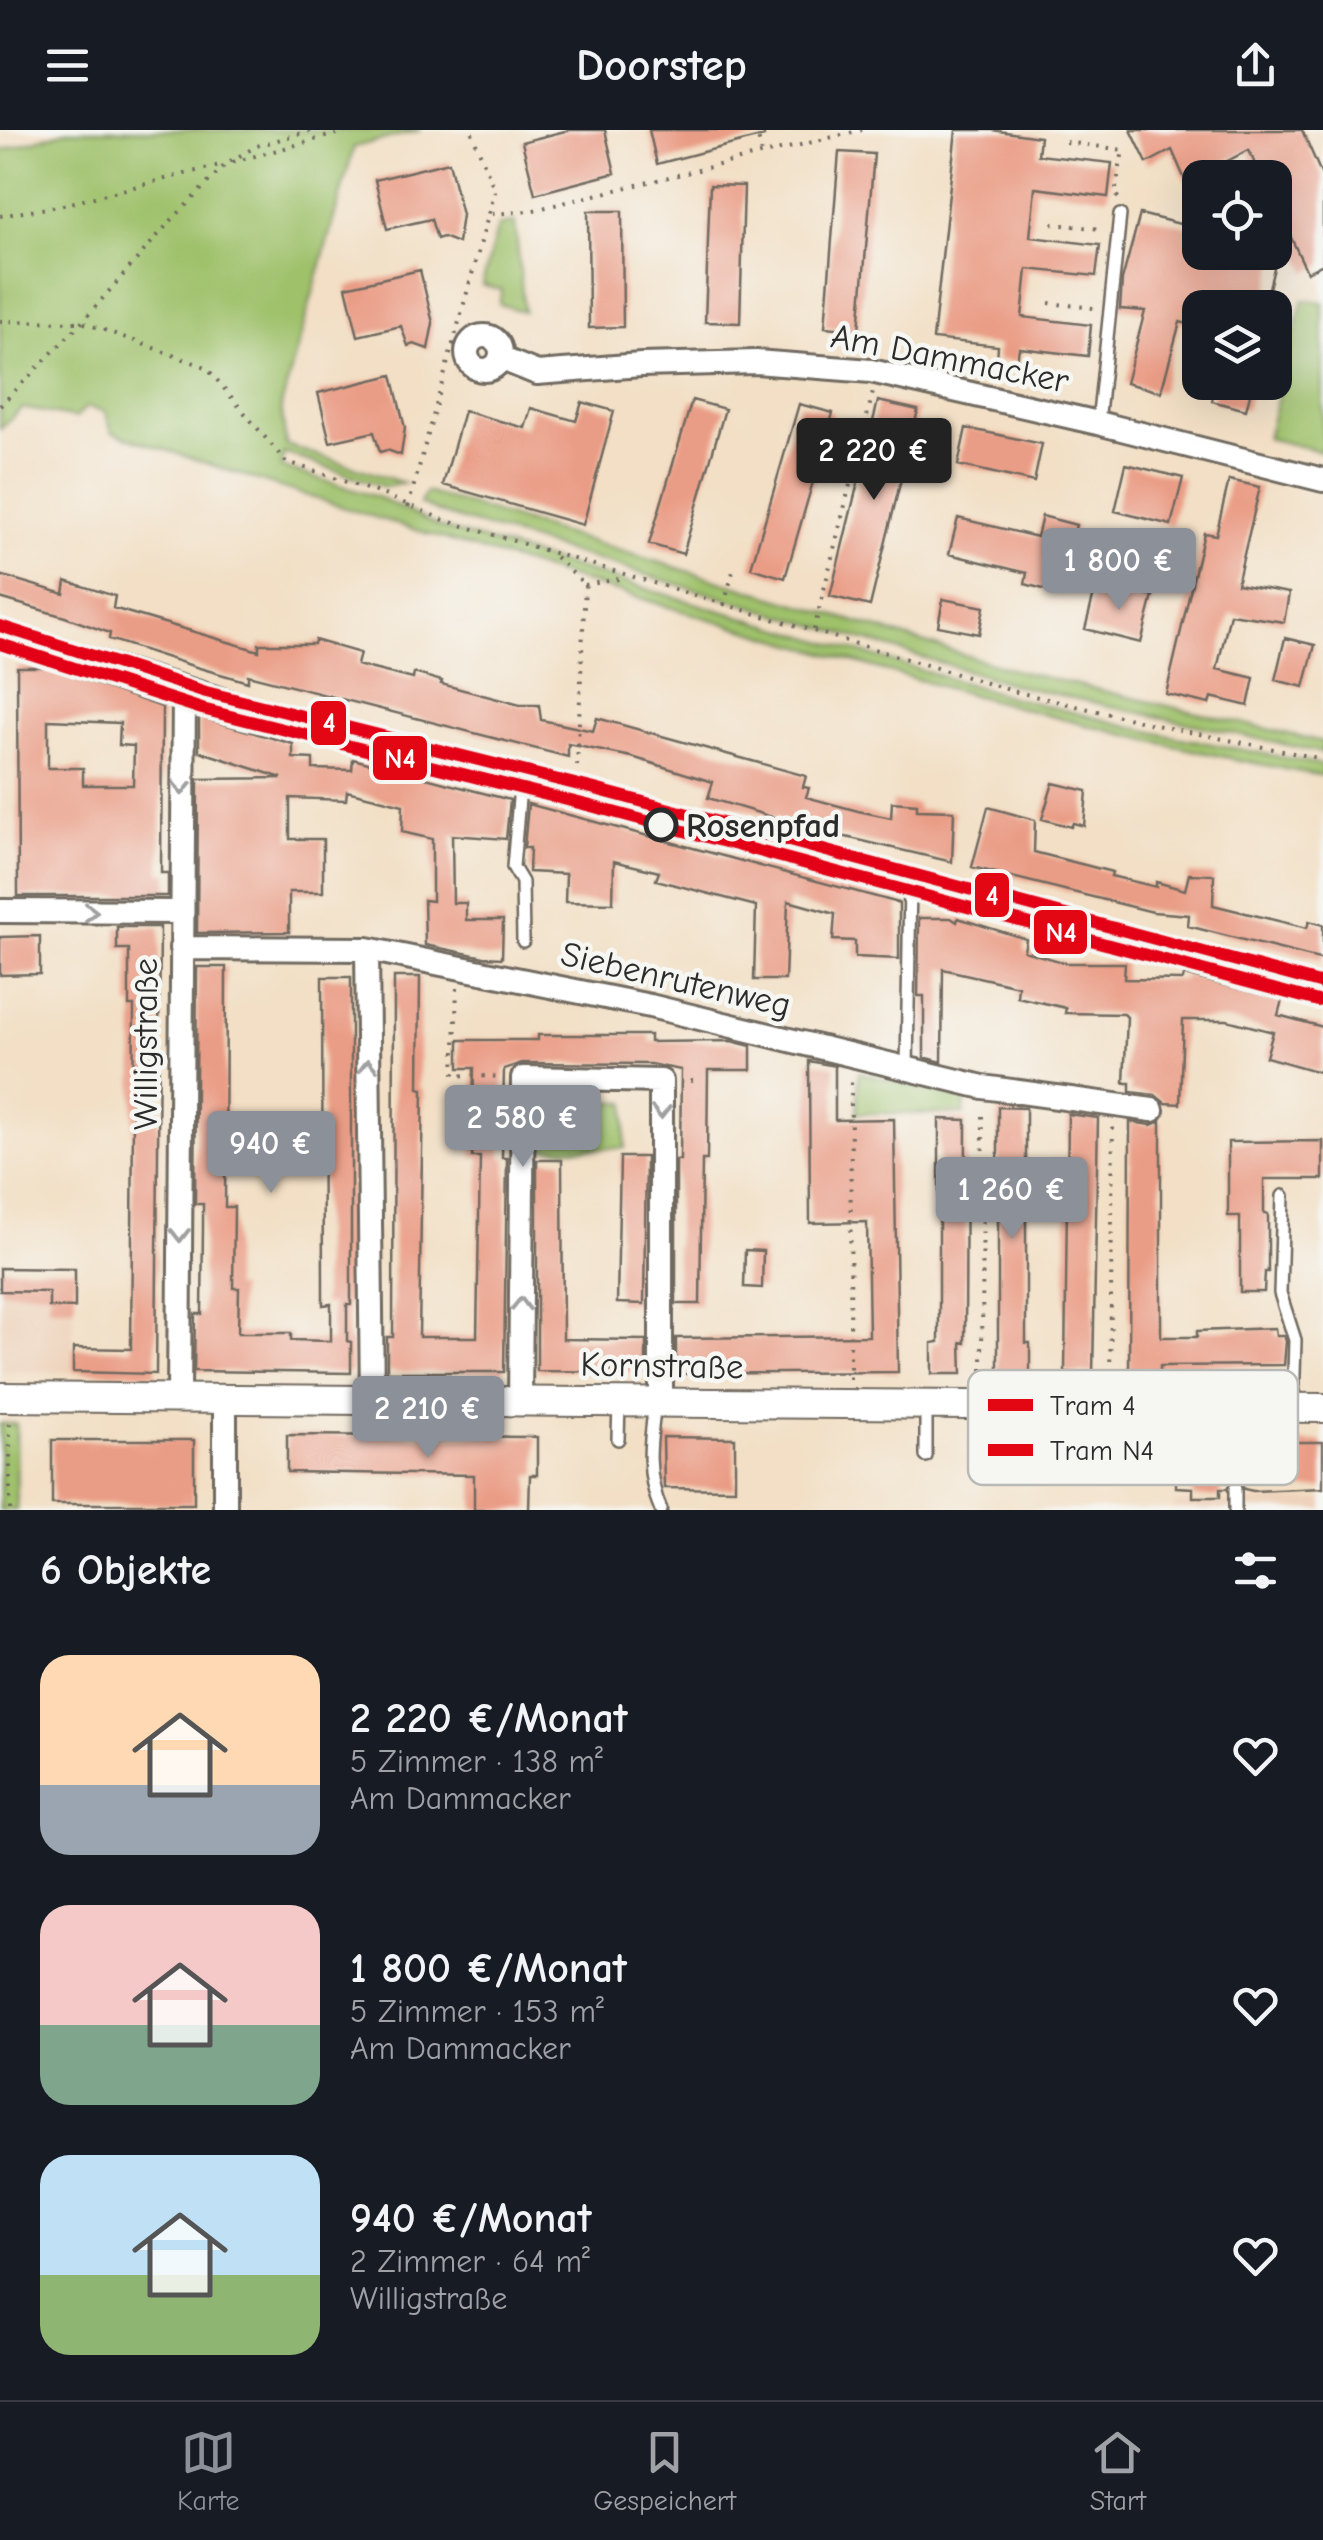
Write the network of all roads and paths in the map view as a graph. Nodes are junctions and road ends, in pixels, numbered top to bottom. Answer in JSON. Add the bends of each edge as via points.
{"nodes":[{"id":1,"x":312,"y":130,"type":"edge"},
{"id":2,"x":351,"y":130,"type":"edge"},
{"id":3,"x":471,"y":130,"type":"edge"},
{"id":4,"x":756,"y":130,"type":"edge"},
{"id":5,"x":862,"y":130,"type":"edge"},
{"id":6,"x":1066,"y":142,"type":"dead end"},
{"id":7,"x":762,"y":154,"type":"junction"},
{"id":8,"x":227,"y":163,"type":"junction"},
{"id":9,"x":491,"y":214,"type":"junction"},
{"id":10,"x":1120,"y":215,"type":"joint"},
{"id":11,"x":0,"y":216,"type":"edge"},
{"id":12,"x":1052,"y":224,"type":"dead end"},
{"id":13,"x":1118,"y":230,"type":"junction"},
{"id":14,"x":1049,"y":303,"type":"dead end"},
{"id":15,"x":1110,"y":310,"type":"junction"},
{"id":16,"x":0,"y":322,"type":"edge"},
{"id":17,"x":82,"y":322,"type":"junction"},
{"id":18,"x":460,"y":346,"type":"junction"},
{"id":19,"x":878,"y":373,"type":"junction"},
{"id":20,"x":0,"y":406,"type":"edge"},
{"id":21,"x":1098,"y":423,"type":"junction"},
{"id":22,"x":1323,"y":480,"type":"edge"},
{"id":23,"x":408,"y":507,"type":"junction"},
{"id":24,"x":554,"y":555,"type":"junction"},
{"id":25,"x":734,"y":568,"type":"dead end"},
{"id":26,"x":629,"y":577,"type":"junction"},
{"id":27,"x":586,"y":585,"type":"junction"},
{"id":28,"x":724,"y":604,"type":"junction"},
{"id":29,"x":814,"y":630,"type":"junction"},
{"id":30,"x":0,"y":632,"type":"edge"},
{"id":31,"x":184,"y":690,"type":"junction"},
{"id":32,"x":1323,"y":759,"type":"edge"},
{"id":33,"x":521,"y":776,"type":"junction"},
{"id":34,"x":576,"y":791,"type":"junction"},
{"id":35,"x":910,"y":881,"type":"junction"},
{"id":36,"x":0,"y":911,"type":"edge"},
{"id":37,"x":181,"y":912,"type":"junction"},
{"id":38,"x":523,"y":941,"type":"dead end"},
{"id":39,"x":180,"y":948,"type":"junction"},
{"id":40,"x":367,"y":949,"type":"junction"},
{"id":41,"x":457,"y":968,"type":"junction"},
{"id":42,"x":1323,"y":990,"type":"edge"},
{"id":43,"x":851,"y":1055,"type":"junction"},
{"id":44,"x":907,"y":1070,"type":"junction"},
{"id":45,"x":523,"y":1078,"type":"junction"},
{"id":46,"x":983,"y":1088,"type":"junction"},
{"id":47,"x":1113,"y":1106,"type":"junction"},
{"id":48,"x":1152,"y":1110,"type":"dead end"},
{"id":49,"x":1282,"y":1196,"type":"dead end"},
{"id":50,"x":982,"y":1370,"type":"edge"},
{"id":51,"x":1110,"y":1370,"type":"edge"},
{"id":52,"x":1294,"y":1370,"type":"edge"},
{"id":53,"x":5,"y":1397,"type":"edge"},
{"id":54,"x":179,"y":1398,"type":"junction"},
{"id":55,"x":224,"y":1399,"type":"junction"},
{"id":56,"x":372,"y":1400,"type":"junction"},
{"id":57,"x":520,"y":1402,"type":"junction"},
{"id":58,"x":619,"y":1402,"type":"junction"},
{"id":59,"x":658,"y":1403,"type":"junction"},
{"id":60,"x":850,"y":1404,"type":"junction"},
{"id":61,"x":926,"y":1405,"type":"junction"},
{"id":62,"x":968,"y":1406,"type":"edge"},
{"id":63,"x":618,"y":1439,"type":"dead end"},
{"id":64,"x":926,"y":1456,"type":"dead end"},
{"id":65,"x":1235,"y":1490,"type":"dead end"},
{"id":66,"x":10,"y":1510,"type":"edge"},
{"id":67,"x":225,"y":1510,"type":"edge"},
{"id":68,"x":661,"y":1510,"type":"edge"},
{"id":69,"x":1235,"y":1510,"type":"edge"}],
"edges":[{"from":1,"to":8,"type":"path","via":[[256,146]]},
{"from":2,"to":8,"type":"path"},
{"from":3,"to":9,"type":"path","via":[[495,191]]},
{"from":4,"to":7,"type":"path"},
{"from":5,"to":7,"type":"path"},
{"from":6,"to":10,"type":"path","via":[[1123,150],[1115,194]]},
{"from":7,"to":9,"type":"path","via":[[530,212]]},
{"from":8,"to":11,"type":"path"},
{"from":8,"to":17,"type":"path"},
{"from":9,"to":18,"type":"path"},
{"from":10,"to":13,"type":"lane"},
{"from":12,"to":13,"type":"path"},
{"from":13,"to":15,"type":"lane"},
{"from":14,"to":15,"type":"path"},
{"from":15,"to":21,"type":"lane"},
{"from":16,"to":17,"type":"path"},
{"from":17,"to":20,"type":"path"},
{"from":17,"to":23,"type":"path","via":[[206,367],[285,461]]},
{"from":18,"to":19,"type":"street","name":"Am Dammacker","via":[[480,369],[500,358],[536,373],[756,362]]},
{"from":18,"to":23,"type":"path"},
{"from":19,"to":21,"type":"street","name":"Am Dammacker"},
{"from":19,"to":29,"type":"path"},
{"from":21,"to":22,"type":"street","name":"Am Dammacker"},
{"from":23,"to":24,"type":"path"},
{"from":24,"to":26,"type":"path"},
{"from":24,"to":27,"type":"path"},
{"from":25,"to":28,"type":"path"},
{"from":26,"to":27,"type":"path"},
{"from":26,"to":28,"type":"path"},
{"from":27,"to":34,"type":"path"},
{"from":28,"to":29,"type":"path"},
{"from":29,"to":32,"type":"path","via":[[1013,691]]},
{"from":30,"to":31,"type":"street"},
{"from":31,"to":33,"type":"street"},
{"from":31,"to":37,"type":"street","name":"Willigstraße","one_way":true},
{"from":33,"to":34,"type":"street"},
{"from":33,"to":38,"type":"lane","via":[[513,867],[522,882]]},
{"from":34,"to":35,"type":"street"},
{"from":35,"to":42,"type":"street"},
{"from":35,"to":44,"type":"lane"},
{"from":36,"to":37,"type":"street","one_way":true},
{"from":37,"to":39,"type":"street","name":"Willigstraße"},
{"from":39,"to":40,"type":"street","name":"Siebenrutenweg"},
{"from":39,"to":54,"type":"street","name":"Willigstraße","one_way":true},
{"from":40,"to":41,"type":"street","name":"Siebenrutenweg"},
{"from":56,"to":40,"type":"street","one_way":true},
{"from":41,"to":43,"type":"street","name":"Siebenrutenweg"},
{"from":41,"to":45,"type":"path","via":[[454,1075]]},
{"from":43,"to":44,"type":"street","name":"Siebenrutenweg"},
{"from":43,"to":60,"type":"path"},
{"from":44,"to":46,"type":"street","name":"Siebenrutenweg"},
{"from":57,"to":45,"type":"street","one_way":true},
{"from":45,"to":59,"type":"street","one_way":true,"via":[[661,1081]]},
{"from":46,"to":47,"type":"street","name":"Siebenrutenweg"},
{"from":46,"to":50,"type":"path"},
{"from":47,"to":48,"type":"street","name":"Siebenrutenweg"},
{"from":47,"to":51,"type":"path"},
{"from":49,"to":52,"type":"lane","via":[[1280,1293],[1295,1340]]},
{"from":53,"to":54,"type":"street","name":"Kornstraße"},
{"from":53,"to":66,"type":"path"},
{"from":54,"to":55,"type":"street","name":"Kornstraße"},
{"from":55,"to":56,"type":"street","name":"Kornstraße"},
{"from":55,"to":67,"type":"street"},
{"from":56,"to":57,"type":"street","name":"Kornstraße"},
{"from":57,"to":58,"type":"street","name":"Kornstraße"},
{"from":58,"to":59,"type":"street","name":"Kornstraße"},
{"from":58,"to":63,"type":"lane"},
{"from":59,"to":60,"type":"street","name":"Kornstraße"},
{"from":59,"to":68,"type":"lane","via":[[650,1486]]},
{"from":60,"to":61,"type":"street","name":"Kornstraße"},
{"from":61,"to":62,"type":"street","name":"Kornstraße"},
{"from":61,"to":64,"type":"lane"},
{"from":65,"to":69,"type":"lane"}]}
